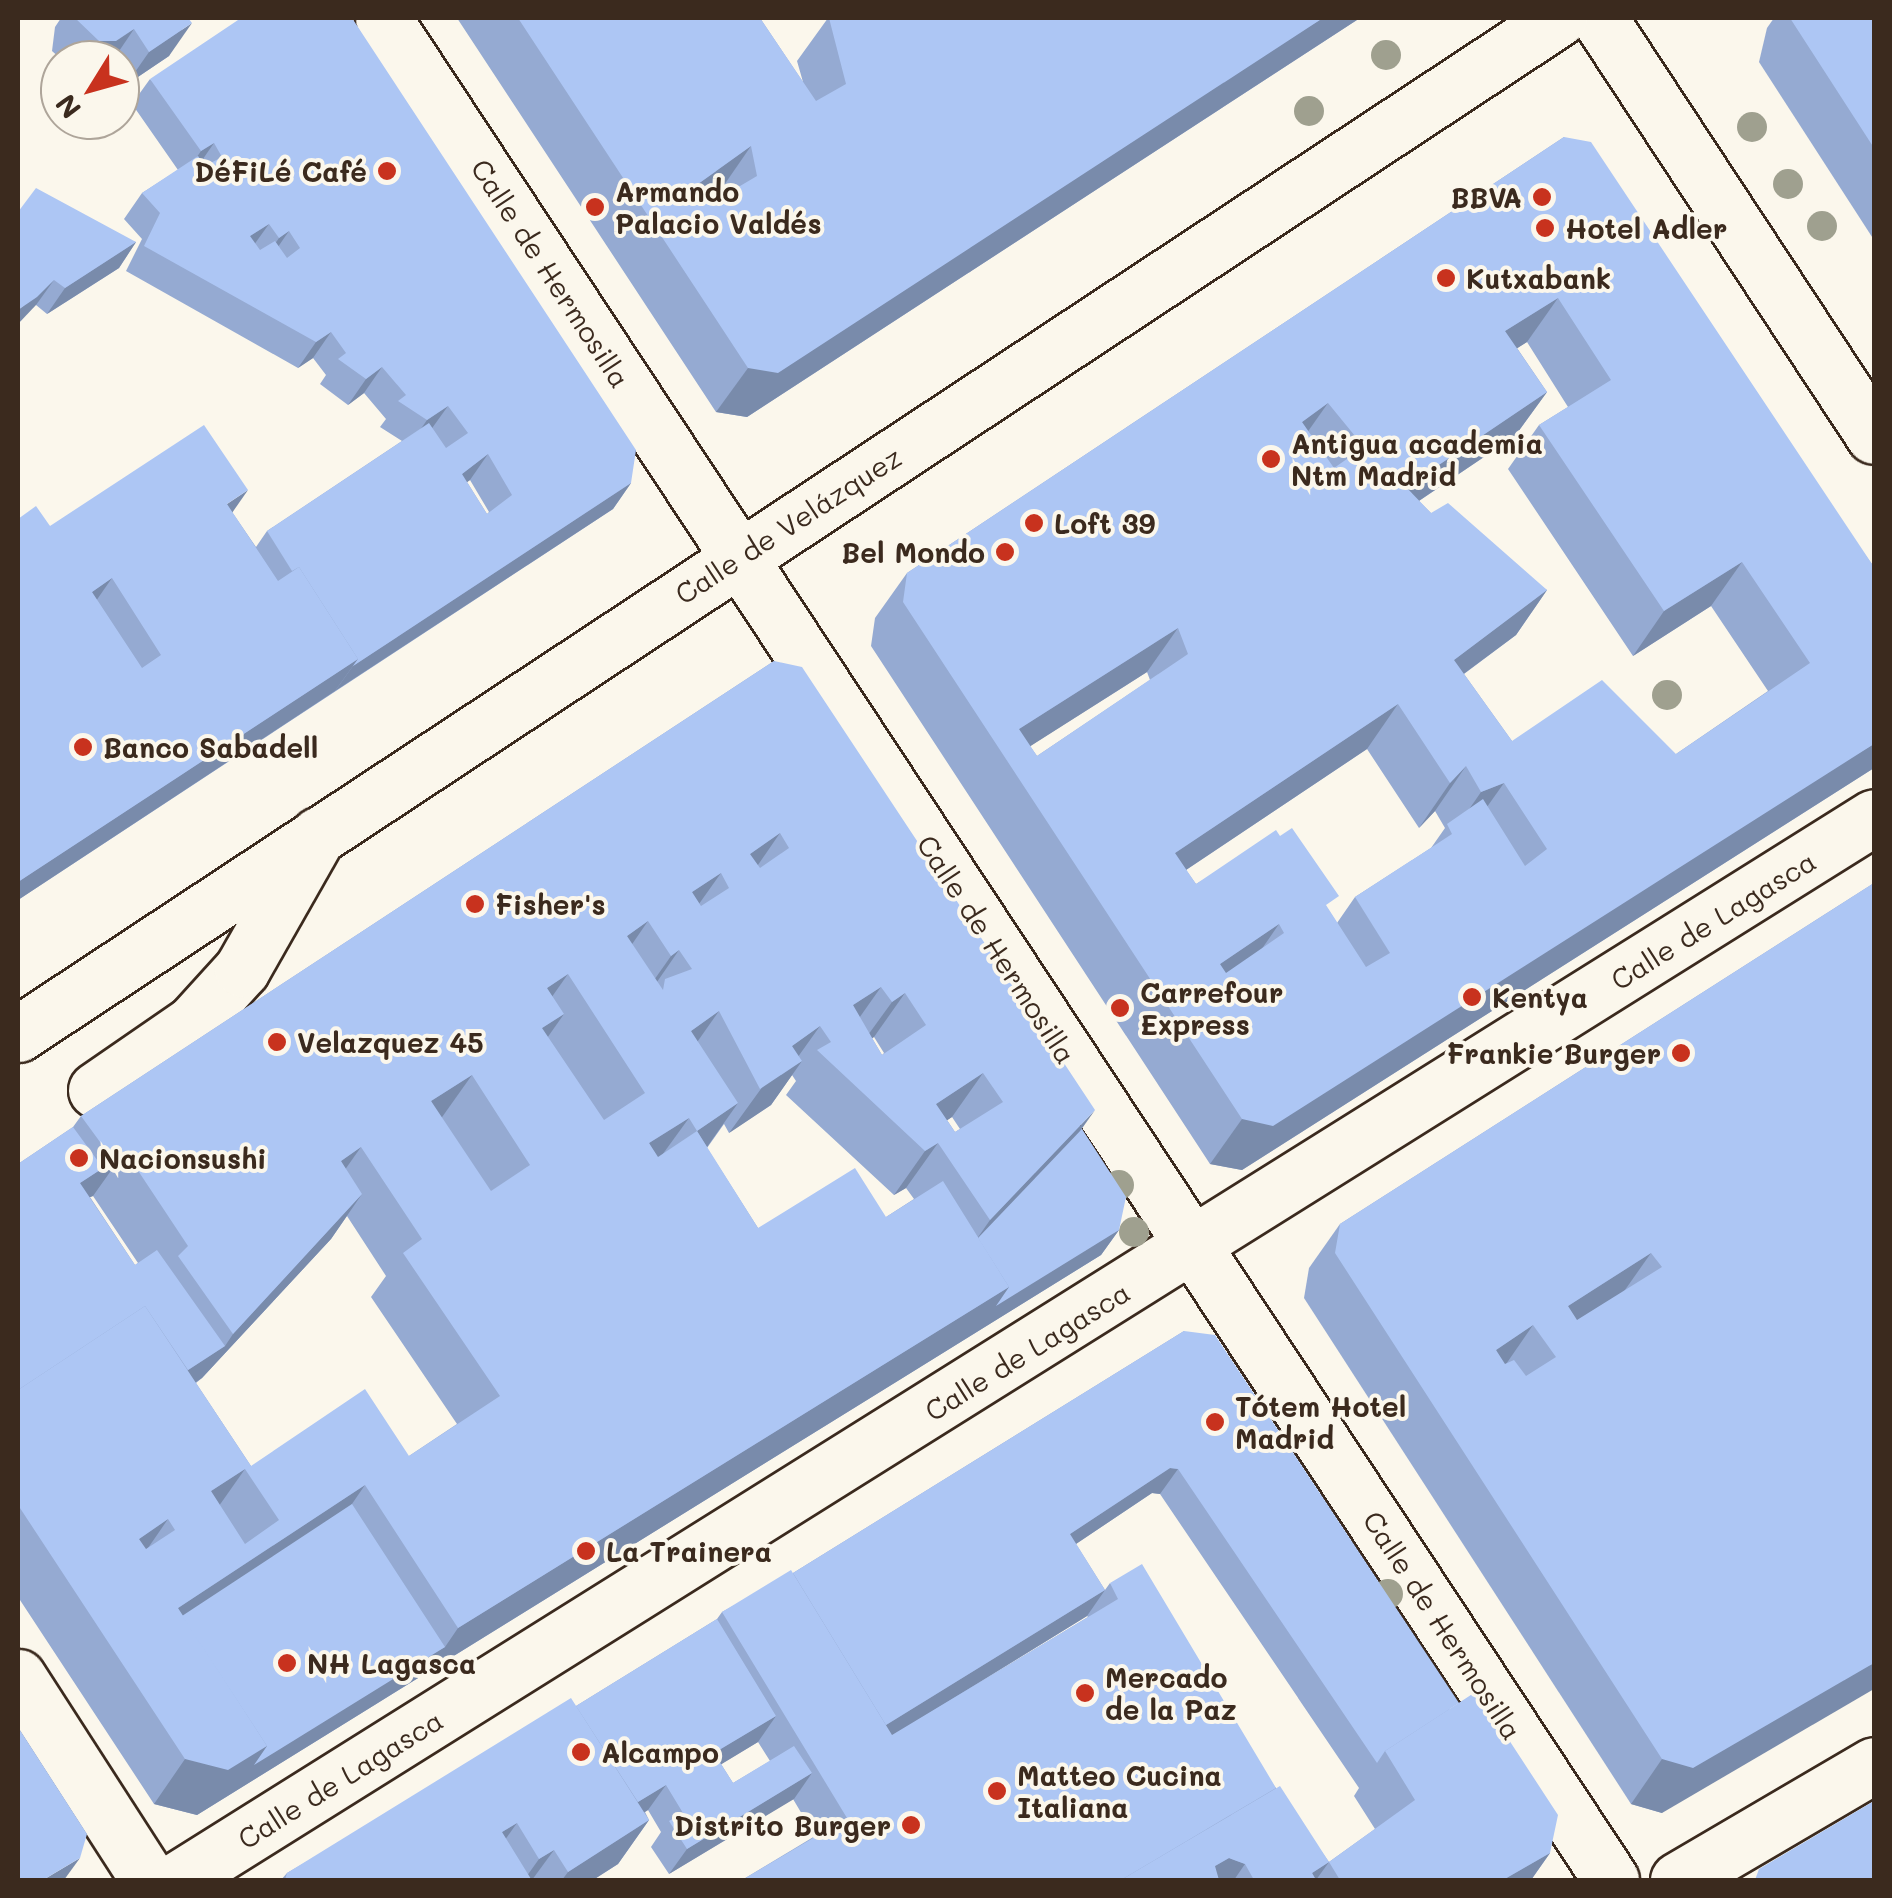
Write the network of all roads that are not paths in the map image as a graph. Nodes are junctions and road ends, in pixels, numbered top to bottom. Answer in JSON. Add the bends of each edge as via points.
{"nodes":[{"id":1,"x":383,"y":18,"type":"edge"},
{"id":2,"x":1559,"y":18,"type":"edge"},
{"id":3,"x":1599,"y":18,"type":"edge"},
{"id":4,"x":1874,"y":436,"type":"edge"},
{"id":5,"x":739,"y":558,"type":"junction"},
{"id":6,"x":1874,"y":817,"type":"edge"},
{"id":7,"x":318,"y":835,"type":"junction"},
{"id":8,"x":18,"y":1034,"type":"edge"},
{"id":9,"x":96,"y":1090,"type":"dead end"},
{"id":10,"x":1194,"y":1248,"type":"junction"},
{"id":11,"x":18,"y":1677,"type":"edge"},
{"id":12,"x":1874,"y":1765,"type":"edge"},
{"id":13,"x":150,"y":1880,"type":"edge"},
{"id":14,"x":178,"y":1880,"type":"edge"},
{"id":15,"x":1611,"y":1880,"type":"edge"},
{"id":16,"x":1678,"y":1880,"type":"edge"}],
"edges":[{"from":1,"to":5,"type":"street","name":"Calle de Hermosilla"},
{"from":2,"to":5,"type":"street","name":"Calle de Velázquez"},
{"from":3,"to":4,"type":"street"},
{"from":5,"to":7,"type":"street","name":"Calle de Velázquez"},
{"from":5,"to":10,"type":"street","name":"Calle de Hermosilla"},
{"from":6,"to":10,"type":"street","name":"Calle de Lagasca"},
{"from":7,"to":8,"type":"street","name":"Calle de Velázquez"},
{"from":7,"to":9,"type":"street","via":[[242,969],[193,1022]]},
{"from":10,"to":14,"type":"street","name":"Calle de Lagasca"},
{"from":10,"to":15,"type":"street","name":"Calle de Hermosilla"},
{"from":11,"to":13,"type":"street"},
{"from":12,"to":16,"type":"street"}]}
